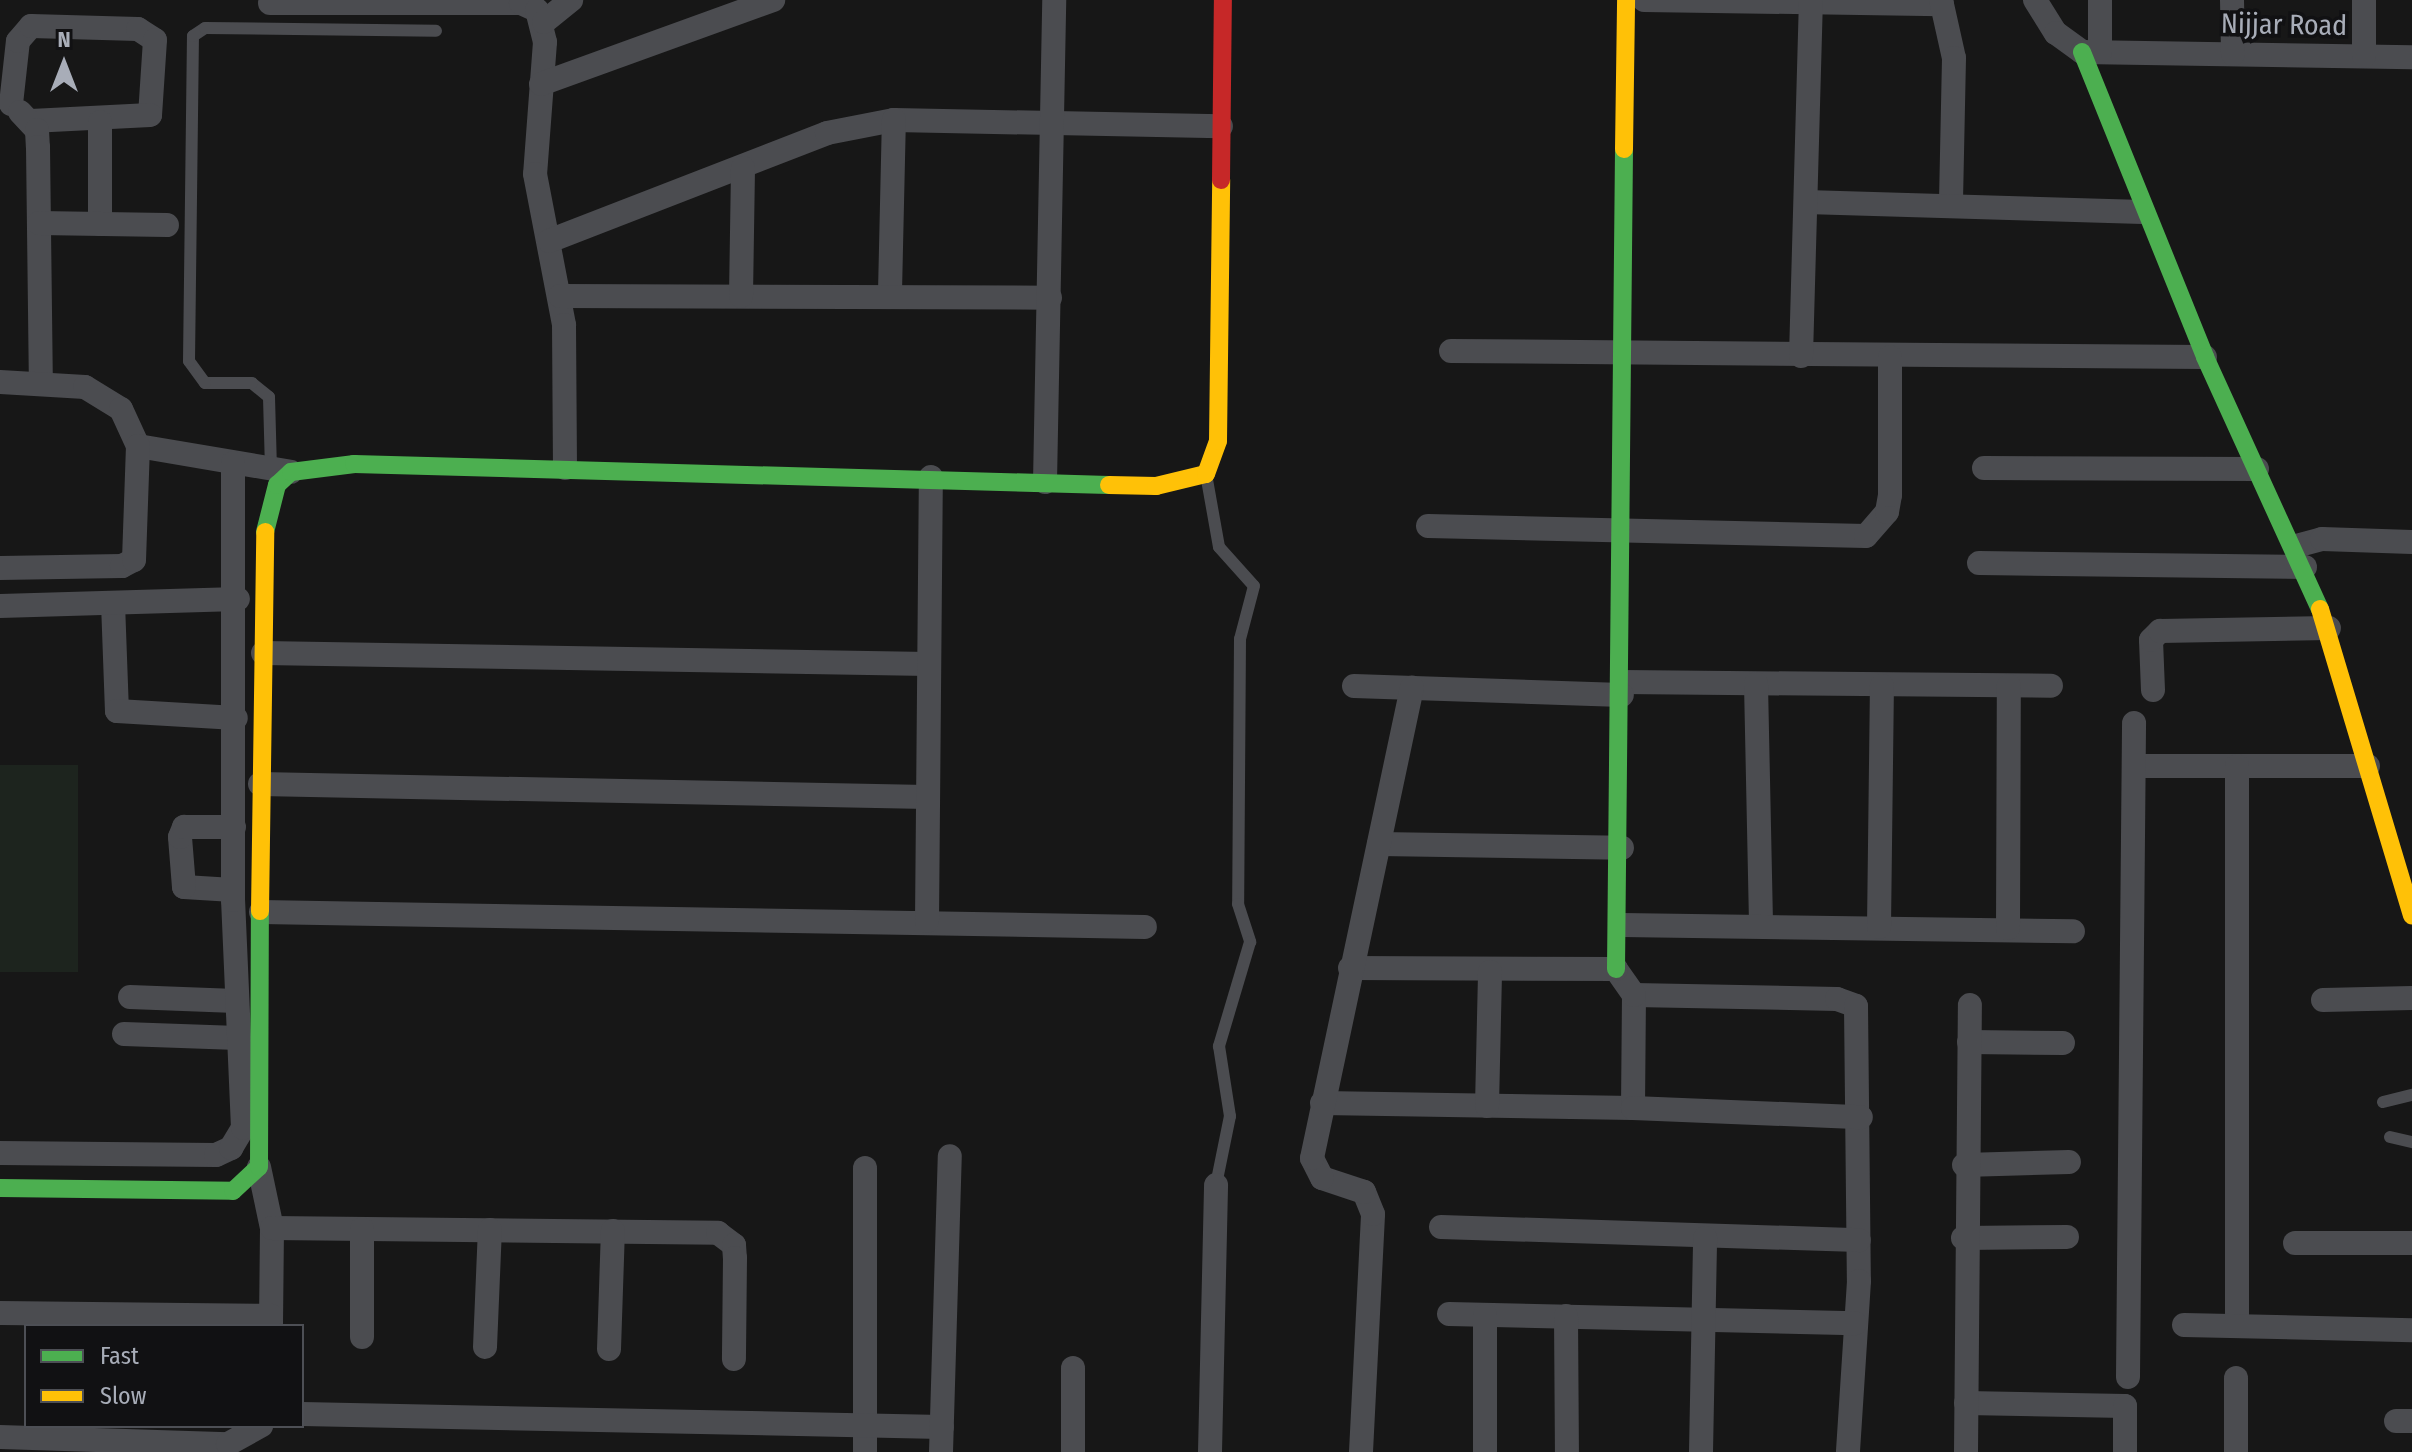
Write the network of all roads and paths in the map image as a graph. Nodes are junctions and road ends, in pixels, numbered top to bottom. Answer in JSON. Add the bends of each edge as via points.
{"nodes":[{"id":1,"x":571,"y":0,"type":"edge"},
{"id":2,"x":773,"y":0,"type":"edge"},
{"id":3,"x":1054,"y":0,"type":"edge"},
{"id":4,"x":1223,"y":0,"type":"edge"},
{"id":5,"x":1626,"y":0,"type":"edge"},
{"id":6,"x":1644,"y":0,"type":"edge"},
{"id":7,"x":2035,"y":0,"type":"edge"},
{"id":8,"x":2100,"y":0,"type":"edge"},
{"id":9,"x":2232,"y":0,"type":"edge"},
{"id":10,"x":2364,"y":0,"type":"edge"},
{"id":11,"x":329,"y":1,"type":"edge"},
{"id":12,"x":456,"y":1,"type":"edge"},
{"id":13,"x":1811,"y":2,"type":"junction"},
{"id":14,"x":1941,"y":2,"type":"edge"},
{"id":15,"x":270,"y":3,"type":"dead end"},
{"id":16,"x":737,"y":6,"type":"edge"},
{"id":17,"x":544,"y":22,"type":"junction"},
{"id":18,"x":436,"y":31,"type":"dead end"},
{"id":19,"x":2091,"y":52,"type":"junction"},
{"id":20,"x":2233,"y":54,"type":"junction"},
{"id":21,"x":2364,"y":56,"type":"junction"},
{"id":22,"x":2412,"y":57,"type":"edge"},
{"id":23,"x":541,"y":84,"type":"junction"},
{"id":24,"x":6,"y":102,"type":"edge"},
{"id":25,"x":894,"y":120,"type":"junction"},
{"id":26,"x":31,"y":121,"type":"junction"},
{"id":27,"x":1052,"y":121,"type":"junction"},
{"id":28,"x":100,"y":122,"type":"junction"},
{"id":29,"x":1221,"y":126,"type":"junction"},
{"id":30,"x":743,"y":168,"type":"junction"},
{"id":31,"x":1806,"y":202,"type":"junction"},
{"id":32,"x":1951,"y":206,"type":"junction"},
{"id":33,"x":2143,"y":212,"type":"junction"},
{"id":34,"x":39,"y":223,"type":"junction"},
{"id":35,"x":100,"y":224,"type":"junction"},
{"id":36,"x":167,"y":225,"type":"dead end"},
{"id":37,"x":549,"y":241,"type":"junction"},
{"id":38,"x":890,"y":292,"type":"junction"},
{"id":39,"x":560,"y":296,"type":"junction"},
{"id":40,"x":741,"y":296,"type":"junction"},
{"id":41,"x":1050,"y":298,"type":"junction"},
{"id":42,"x":1451,"y":351,"type":"dead end"},
{"id":43,"x":1623,"y":351,"type":"junction"},
{"id":44,"x":1801,"y":356,"type":"junction"},
{"id":45,"x":1890,"y":357,"type":"junction"},
{"id":46,"x":2205,"y":357,"type":"junction"},
{"id":47,"x":0,"y":382,"type":"edge"},
{"id":48,"x":41,"y":383,"type":"junction"},
{"id":49,"x":138,"y":446,"type":"junction"},
{"id":50,"x":233,"y":463,"type":"junction"},
{"id":51,"x":565,"y":468,"type":"junction"},
{"id":52,"x":1984,"y":468,"type":"dead end"},
{"id":53,"x":2257,"y":469,"type":"junction"},
{"id":54,"x":281,"y":470,"type":"junction"},
{"id":55,"x":1206,"y":474,"type":"junction"},
{"id":56,"x":931,"y":477,"type":"junction"},
{"id":57,"x":1045,"y":482,"type":"junction"},
{"id":58,"x":1428,"y":526,"type":"dead end"},
{"id":59,"x":1622,"y":532,"type":"junction"},
{"id":60,"x":2412,"y":542,"type":"edge"},
{"id":61,"x":2300,"y":556,"type":"junction"},
{"id":62,"x":1979,"y":563,"type":"dead end"},
{"id":63,"x":0,"y":568,"type":"edge"},
{"id":64,"x":238,"y":599,"type":"junction"},
{"id":65,"x":113,"y":603,"type":"junction"},
{"id":66,"x":0,"y":606,"type":"edge"},
{"id":67,"x":2329,"y":628,"type":"junction"},
{"id":68,"x":263,"y":653,"type":"junction"},
{"id":69,"x":929,"y":664,"type":"junction"},
{"id":70,"x":1756,"y":684,"type":"junction"},
{"id":71,"x":1354,"y":686,"type":"dead end"},
{"id":72,"x":1882,"y":686,"type":"junction"},
{"id":73,"x":2009,"y":686,"type":"junction"},
{"id":74,"x":2051,"y":686,"type":"dead end"},
{"id":75,"x":1412,"y":687,"type":"junction"},
{"id":76,"x":1622,"y":688,"type":"junction"},
{"id":77,"x":2153,"y":690,"type":"dead end"},
{"id":78,"x":236,"y":718,"type":"junction"},
{"id":79,"x":2134,"y":723,"type":"dead end"},
{"id":80,"x":2135,"y":766,"type":"junction"},
{"id":81,"x":2237,"y":766,"type":"junction"},
{"id":82,"x":2368,"y":766,"type":"junction"},
{"id":83,"x":260,"y":784,"type":"junction"},
{"id":84,"x":927,"y":797,"type":"junction"},
{"id":85,"x":234,"y":827,"type":"junction"},
{"id":86,"x":1379,"y":844,"type":"junction"},
{"id":87,"x":1622,"y":848,"type":"junction"},
{"id":88,"x":233,"y":890,"type":"junction"},
{"id":89,"x":261,"y":912,"type":"junction"},
{"id":90,"x":2412,"y":916,"type":"edge"},
{"id":91,"x":927,"y":921,"type":"junction"},
{"id":92,"x":1622,"y":925,"type":"junction"},
{"id":93,"x":1761,"y":925,"type":"junction"},
{"id":94,"x":1145,"y":927,"type":"dead end"},
{"id":95,"x":1879,"y":927,"type":"junction"},
{"id":96,"x":2008,"y":928,"type":"junction"},
{"id":97,"x":2073,"y":931,"type":"dead end"},
{"id":98,"x":1350,"y":968,"type":"junction"},
{"id":99,"x":1616,"y":969,"type":"junction"},
{"id":100,"x":1490,"y":972,"type":"junction"},
{"id":101,"x":1634,"y":995,"type":"junction"},
{"id":102,"x":130,"y":997,"type":"dead end"},
{"id":103,"x":2412,"y":998,"type":"edge"},
{"id":104,"x":2323,"y":1000,"type":"dead end"},
{"id":105,"x":236,"y":1001,"type":"junction"},
{"id":106,"x":1970,"y":1005,"type":"dead end"},
{"id":107,"x":124,"y":1034,"type":"dead end"},
{"id":108,"x":238,"y":1038,"type":"junction"},
{"id":109,"x":1969,"y":1042,"type":"junction"},
{"id":110,"x":2063,"y":1043,"type":"dead end"},
{"id":111,"x":2412,"y":1095,"type":"edge"},
{"id":112,"x":2383,"y":1102,"type":"dead end"},
{"id":113,"x":1322,"y":1103,"type":"junction"},
{"id":114,"x":1487,"y":1106,"type":"junction"},
{"id":115,"x":1633,"y":1108,"type":"junction"},
{"id":116,"x":1861,"y":1117,"type":"junction"},
{"id":117,"x":2390,"y":1137,"type":"dead end"},
{"id":118,"x":2412,"y":1142,"type":"edge"},
{"id":119,"x":0,"y":1153,"type":"edge"},
{"id":120,"x":950,"y":1156,"type":"dead end"},
{"id":121,"x":2069,"y":1162,"type":"dead end"},
{"id":122,"x":1964,"y":1165,"type":"junction"},
{"id":123,"x":259,"y":1167,"type":"junction"},
{"id":124,"x":865,"y":1168,"type":"dead end"},
{"id":125,"x":1216,"y":1185,"type":"joint"},
{"id":126,"x":0,"y":1188,"type":"edge"},
{"id":127,"x":1441,"y":1227,"type":"dead end"},
{"id":128,"x":272,"y":1228,"type":"junction"},
{"id":129,"x":362,"y":1229,"type":"junction"},
{"id":130,"x":490,"y":1230,"type":"junction"},
{"id":131,"x":613,"y":1231,"type":"junction"},
{"id":132,"x":2067,"y":1237,"type":"dead end"},
{"id":133,"x":1705,"y":1238,"type":"junction"},
{"id":134,"x":1963,"y":1238,"type":"junction"},
{"id":135,"x":1859,"y":1240,"type":"junction"},
{"id":136,"x":2295,"y":1243,"type":"dead end"},
{"id":137,"x":2412,"y":1243,"type":"edge"},
{"id":138,"x":0,"y":1313,"type":"edge"},
{"id":139,"x":1449,"y":1314,"type":"dead end"},
{"id":140,"x":1485,"y":1315,"type":"junction"},
{"id":141,"x":1566,"y":1316,"type":"junction"},
{"id":142,"x":1704,"y":1316,"type":"junction"},
{"id":143,"x":271,"y":1321,"type":"edge"},
{"id":144,"x":1855,"y":1323,"type":"junction"},
{"id":145,"x":2184,"y":1325,"type":"dead end"},
{"id":146,"x":2237,"y":1326,"type":"junction"},
{"id":147,"x":2412,"y":1330,"type":"edge"},
{"id":148,"x":362,"y":1337,"type":"dead end"},
{"id":149,"x":485,"y":1347,"type":"dead end"},
{"id":150,"x":609,"y":1349,"type":"dead end"},
{"id":151,"x":734,"y":1359,"type":"dead end"},
{"id":152,"x":1073,"y":1368,"type":"dead end"},
{"id":153,"x":2128,"y":1377,"type":"dead end"},
{"id":154,"x":2236,"y":1378,"type":"dead end"},
{"id":155,"x":1966,"y":1403,"type":"junction"},
{"id":156,"x":304,"y":1414,"type":"edge"},
{"id":157,"x":942,"y":1427,"type":"junction"},
{"id":158,"x":257,"y":1428,"type":"edge"},
{"id":159,"x":0,"y":1437,"type":"edge"},
{"id":160,"x":866,"y":1440,"type":"edge"},
{"id":161,"x":941,"y":1452,"type":"edge"},
{"id":162,"x":1073,"y":1452,"type":"edge"},
{"id":163,"x":1210,"y":1452,"type":"edge"},
{"id":164,"x":1361,"y":1452,"type":"edge"},
{"id":165,"x":1485,"y":1452,"type":"edge"},
{"id":166,"x":1567,"y":1452,"type":"edge"},
{"id":167,"x":1701,"y":1452,"type":"edge"},
{"id":168,"x":1848,"y":1452,"type":"edge"},
{"id":169,"x":1966,"y":1452,"type":"edge"},
{"id":170,"x":2125,"y":1452,"type":"edge"},
{"id":171,"x":2236,"y":1452,"type":"edge"}],
"edges":[{"from":1,"to":17,"type":"street"},
{"from":2,"to":16,"type":"street"},
{"from":3,"to":27,"type":"street"},
{"from":4,"to":29,"type":"street"},
{"from":5,"to":43,"type":"street"},
{"from":6,"to":13,"type":"street"},
{"from":7,"to":19,"type":"street","via":[[2056,33]]},
{"from":8,"to":19,"type":"street"},
{"from":9,"to":20,"type":"street"},
{"from":10,"to":21,"type":"street"},
{"from":11,"to":12,"type":"street"},
{"from":11,"to":15,"type":"street"},
{"from":12,"to":17,"type":"street","via":[[521,3]]},
{"from":13,"to":14,"type":"street"},
{"from":13,"to":31,"type":"street"},
{"from":14,"to":32,"type":"street","via":[[1955,83]]},
{"from":16,"to":23,"type":"street"},
{"from":17,"to":23,"type":"street"},
{"from":18,"to":54,"type":"lane","via":[[205,28],[193,36],[189,361],[205,383],[252,383],[269,397]]},
{"from":19,"to":20,"type":"street","name":"Nijjar Road"},
{"from":19,"to":33,"type":"street"},
{"from":20,"to":21,"type":"street","name":"Nijjar Road"},
{"from":21,"to":22,"type":"street","name":"Nijjar Road"},
{"from":23,"to":37,"type":"street","via":[[535,174]]},
{"from":24,"to":26,"type":"street"},
{"from":24,"to":28,"type":"street","via":[[18,41],[31,26],[149,33],[155,40],[150,115]]},
{"from":25,"to":27,"type":"street"},
{"from":25,"to":30,"type":"street","via":[[827,133]]},
{"from":25,"to":38,"type":"street"},
{"from":26,"to":28,"type":"street"},
{"from":26,"to":34,"type":"street"},
{"from":27,"to":29,"type":"street"},
{"from":27,"to":41,"type":"street"},
{"from":28,"to":35,"type":"street"},
{"from":29,"to":55,"type":"street","via":[[1218,441]]},
{"from":30,"to":37,"type":"street"},
{"from":30,"to":40,"type":"street"},
{"from":31,"to":32,"type":"street"},
{"from":31,"to":44,"type":"street"},
{"from":32,"to":33,"type":"street"},
{"from":33,"to":46,"type":"street"},
{"from":34,"to":35,"type":"street"},
{"from":34,"to":48,"type":"street"},
{"from":35,"to":36,"type":"street"},
{"from":37,"to":39,"type":"street"},
{"from":38,"to":40,"type":"street"},
{"from":38,"to":41,"type":"street"},
{"from":39,"to":40,"type":"street"},
{"from":39,"to":51,"type":"street"},
{"from":41,"to":57,"type":"street"},
{"from":42,"to":43,"type":"street"},
{"from":43,"to":44,"type":"street"},
{"from":43,"to":59,"type":"street"},
{"from":44,"to":45,"type":"street"},
{"from":45,"to":46,"type":"street"},
{"from":45,"to":59,"type":"street","via":[[1890,495],[1887,512],[1866,536]]},
{"from":46,"to":53,"type":"street"},
{"from":47,"to":48,"type":"street"},
{"from":48,"to":49,"type":"street","via":[[104,393],[121,409]]},
{"from":49,"to":50,"type":"street"},
{"from":49,"to":63,"type":"street","via":[[134,560],[122,566]]},
{"from":50,"to":54,"type":"street"},
{"from":50,"to":64,"type":"street"},
{"from":51,"to":54,"type":"street","via":[[312,464]]},
{"from":51,"to":56,"type":"street"},
{"from":52,"to":53,"type":"street"},
{"from":53,"to":61,"type":"street"},
{"from":54,"to":68,"type":"street","via":[[266,515]]},
{"from":55,"to":57,"type":"street","via":[[1156,486]]},
{"from":55,"to":125,"type":"lane","via":[[1219,547],[1254,586],[1240,639],[1238,904],[1250,942],[1219,1046],[1230,1116]]},
{"from":56,"to":57,"type":"street"},
{"from":56,"to":69,"type":"street"},
{"from":58,"to":59,"type":"street"},
{"from":59,"to":76,"type":"street"},
{"from":60,"to":61,"type":"street","via":[[2322,539]]},
{"from":61,"to":62,"type":"street"},
{"from":61,"to":67,"type":"street"},
{"from":64,"to":65,"type":"street"},
{"from":64,"to":78,"type":"street"},
{"from":65,"to":66,"type":"street"},
{"from":65,"to":78,"type":"street","via":[[117,711]]},
{"from":67,"to":77,"type":"street","via":[[2153,633]]},
{"from":67,"to":82,"type":"street"},
{"from":68,"to":69,"type":"street"},
{"from":68,"to":83,"type":"street"},
{"from":69,"to":84,"type":"street"},
{"from":70,"to":72,"type":"street"},
{"from":70,"to":76,"type":"street"},
{"from":70,"to":93,"type":"street"},
{"from":71,"to":75,"type":"street"},
{"from":72,"to":73,"type":"street"},
{"from":72,"to":95,"type":"street"},
{"from":73,"to":74,"type":"street"},
{"from":73,"to":96,"type":"street"},
{"from":75,"to":76,"type":"street"},
{"from":75,"to":86,"type":"street"},
{"from":76,"to":87,"type":"street"},
{"from":78,"to":85,"type":"street"},
{"from":79,"to":80,"type":"street"},
{"from":80,"to":81,"type":"street"},
{"from":80,"to":153,"type":"street"},
{"from":81,"to":82,"type":"street"},
{"from":81,"to":146,"type":"street"},
{"from":82,"to":90,"type":"street"},
{"from":83,"to":84,"type":"street"},
{"from":83,"to":89,"type":"street"},
{"from":84,"to":91,"type":"street"},
{"from":85,"to":88,"type":"street"},
{"from":85,"to":88,"type":"street","via":[[184,827],[180,837],[184,887]]},
{"from":86,"to":87,"type":"street"},
{"from":86,"to":98,"type":"street"},
{"from":87,"to":92,"type":"street"},
{"from":88,"to":105,"type":"street"},
{"from":89,"to":91,"type":"street"},
{"from":89,"to":123,"type":"street"},
{"from":91,"to":94,"type":"street"},
{"from":92,"to":93,"type":"street"},
{"from":92,"to":99,"type":"street"},
{"from":93,"to":95,"type":"street"},
{"from":95,"to":96,"type":"street"},
{"from":96,"to":97,"type":"street"},
{"from":98,"to":100,"type":"street"},
{"from":98,"to":113,"type":"street"},
{"from":99,"to":100,"type":"street"},
{"from":99,"to":101,"type":"street"},
{"from":100,"to":114,"type":"street"},
{"from":101,"to":115,"type":"street"},
{"from":101,"to":116,"type":"street","via":[[1847,1001],[1860,1020]]},
{"from":102,"to":105,"type":"street"},
{"from":103,"to":104,"type":"street"},
{"from":105,"to":108,"type":"street"},
{"from":106,"to":109,"type":"street"},
{"from":107,"to":108,"type":"street"},
{"from":108,"to":119,"type":"street","via":[[243,1128],[231,1148],[183,1157]]},
{"from":109,"to":110,"type":"street"},
{"from":109,"to":122,"type":"street"},
{"from":111,"to":112,"type":"lane"},
{"from":113,"to":114,"type":"street"},
{"from":113,"to":164,"type":"street","via":[[1314,1170],[1364,1192],[1373,1214]]},
{"from":114,"to":115,"type":"street"},
{"from":115,"to":116,"type":"street"},
{"from":116,"to":135,"type":"street"},
{"from":117,"to":118,"type":"lane"},
{"from":120,"to":157,"type":"street"},
{"from":121,"to":122,"type":"street"},
{"from":122,"to":134,"type":"street"},
{"from":123,"to":126,"type":"street","via":[[233,1191]]},
{"from":123,"to":128,"type":"street"},
{"from":124,"to":160,"type":"street"},
{"from":125,"to":163,"type":"street"},
{"from":127,"to":133,"type":"street"},
{"from":128,"to":129,"type":"street"},
{"from":128,"to":143,"type":"street"},
{"from":129,"to":130,"type":"street"},
{"from":129,"to":148,"type":"street"},
{"from":130,"to":131,"type":"street"},
{"from":130,"to":149,"type":"street"},
{"from":131,"to":150,"type":"street"},
{"from":131,"to":151,"type":"street","via":[[728,1237],[735,1258]]},
{"from":132,"to":134,"type":"street"},
{"from":133,"to":135,"type":"street"},
{"from":133,"to":142,"type":"street"},
{"from":134,"to":155,"type":"street"},
{"from":135,"to":144,"type":"street"},
{"from":136,"to":137,"type":"street"},
{"from":138,"to":143,"type":"street"},
{"from":139,"to":140,"type":"street"},
{"from":140,"to":141,"type":"street"},
{"from":140,"to":165,"type":"street"},
{"from":141,"to":142,"type":"street"},
{"from":141,"to":166,"type":"street"},
{"from":142,"to":144,"type":"street"},
{"from":142,"to":167,"type":"street"},
{"from":144,"to":168,"type":"street"},
{"from":145,"to":146,"type":"street"},
{"from":146,"to":147,"type":"street"},
{"from":152,"to":162,"type":"street"},
{"from":154,"to":171,"type":"street"},
{"from":155,"to":169,"type":"street"},
{"from":155,"to":170,"type":"street","via":[[2125,1406]]},
{"from":156,"to":160,"type":"street"},
{"from":157,"to":160,"type":"street"},
{"from":157,"to":161,"type":"street"},
{"from":158,"to":159,"type":"street","via":[[228,1444]]}]}
